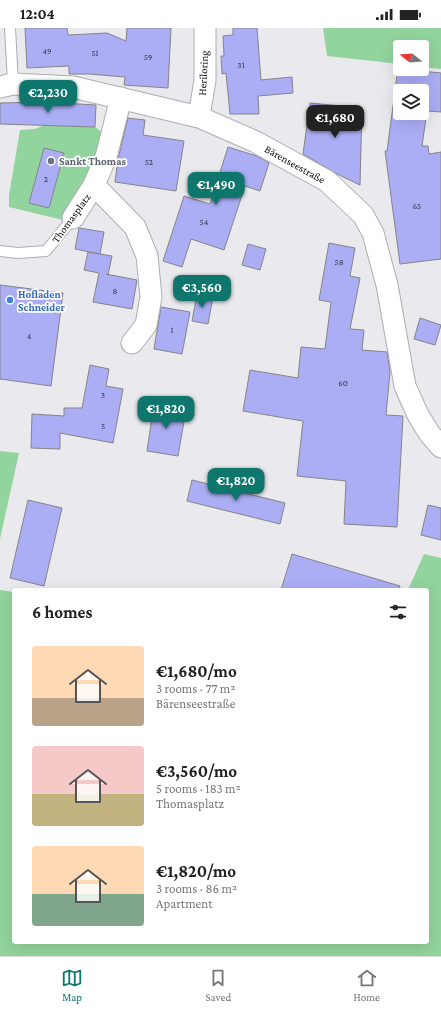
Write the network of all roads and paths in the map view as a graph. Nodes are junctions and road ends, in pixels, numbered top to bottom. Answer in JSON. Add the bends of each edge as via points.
{"nodes":[{"id":1,"x":10,"y":28,"type":"edge"},
{"id":2,"x":205,"y":28,"type":"edge"},
{"id":3,"x":7,"y":85,"type":"edge"},
{"id":4,"x":121,"y":98,"type":"junction"},
{"id":5,"x":199,"y":117,"type":"junction"},
{"id":6,"x":94,"y":185,"type":"junction"},
{"id":7,"x":73,"y":218,"type":"joint"},
{"id":8,"x":0,"y":252,"type":"edge"},
{"id":9,"x":132,"y":343,"type":"dead end"},
{"id":10,"x":441,"y":447,"type":"edge"}],
"edges":[{"from":1,"to":3,"type":"lane"},
{"from":2,"to":5,"type":"street","name":"Heriloring","via":[[205,80]]},
{"from":3,"to":4,"type":"street","name":"Bärenseestraße","via":[[73,87]]},
{"from":4,"to":5,"type":"street","name":"Bärenseestraße"},
{"from":4,"to":6,"type":"street","name":"Thomasplatz","via":[[106,157]]},
{"from":5,"to":10,"type":"street","name":"Bärenseestraße","via":[[256,142],[327,181],[363,215],[374,233],[387,285],[405,386],[418,416]]},
{"from":6,"to":7,"type":"street","name":"Thomasplatz"},
{"from":6,"to":9,"type":"street","name":"Thomasplatz","via":[[134,227],[148,256],[151,298],[146,325]]},
{"from":7,"to":8,"type":"lane","name":"Thomasplatz","via":[[46,251]]}]}
